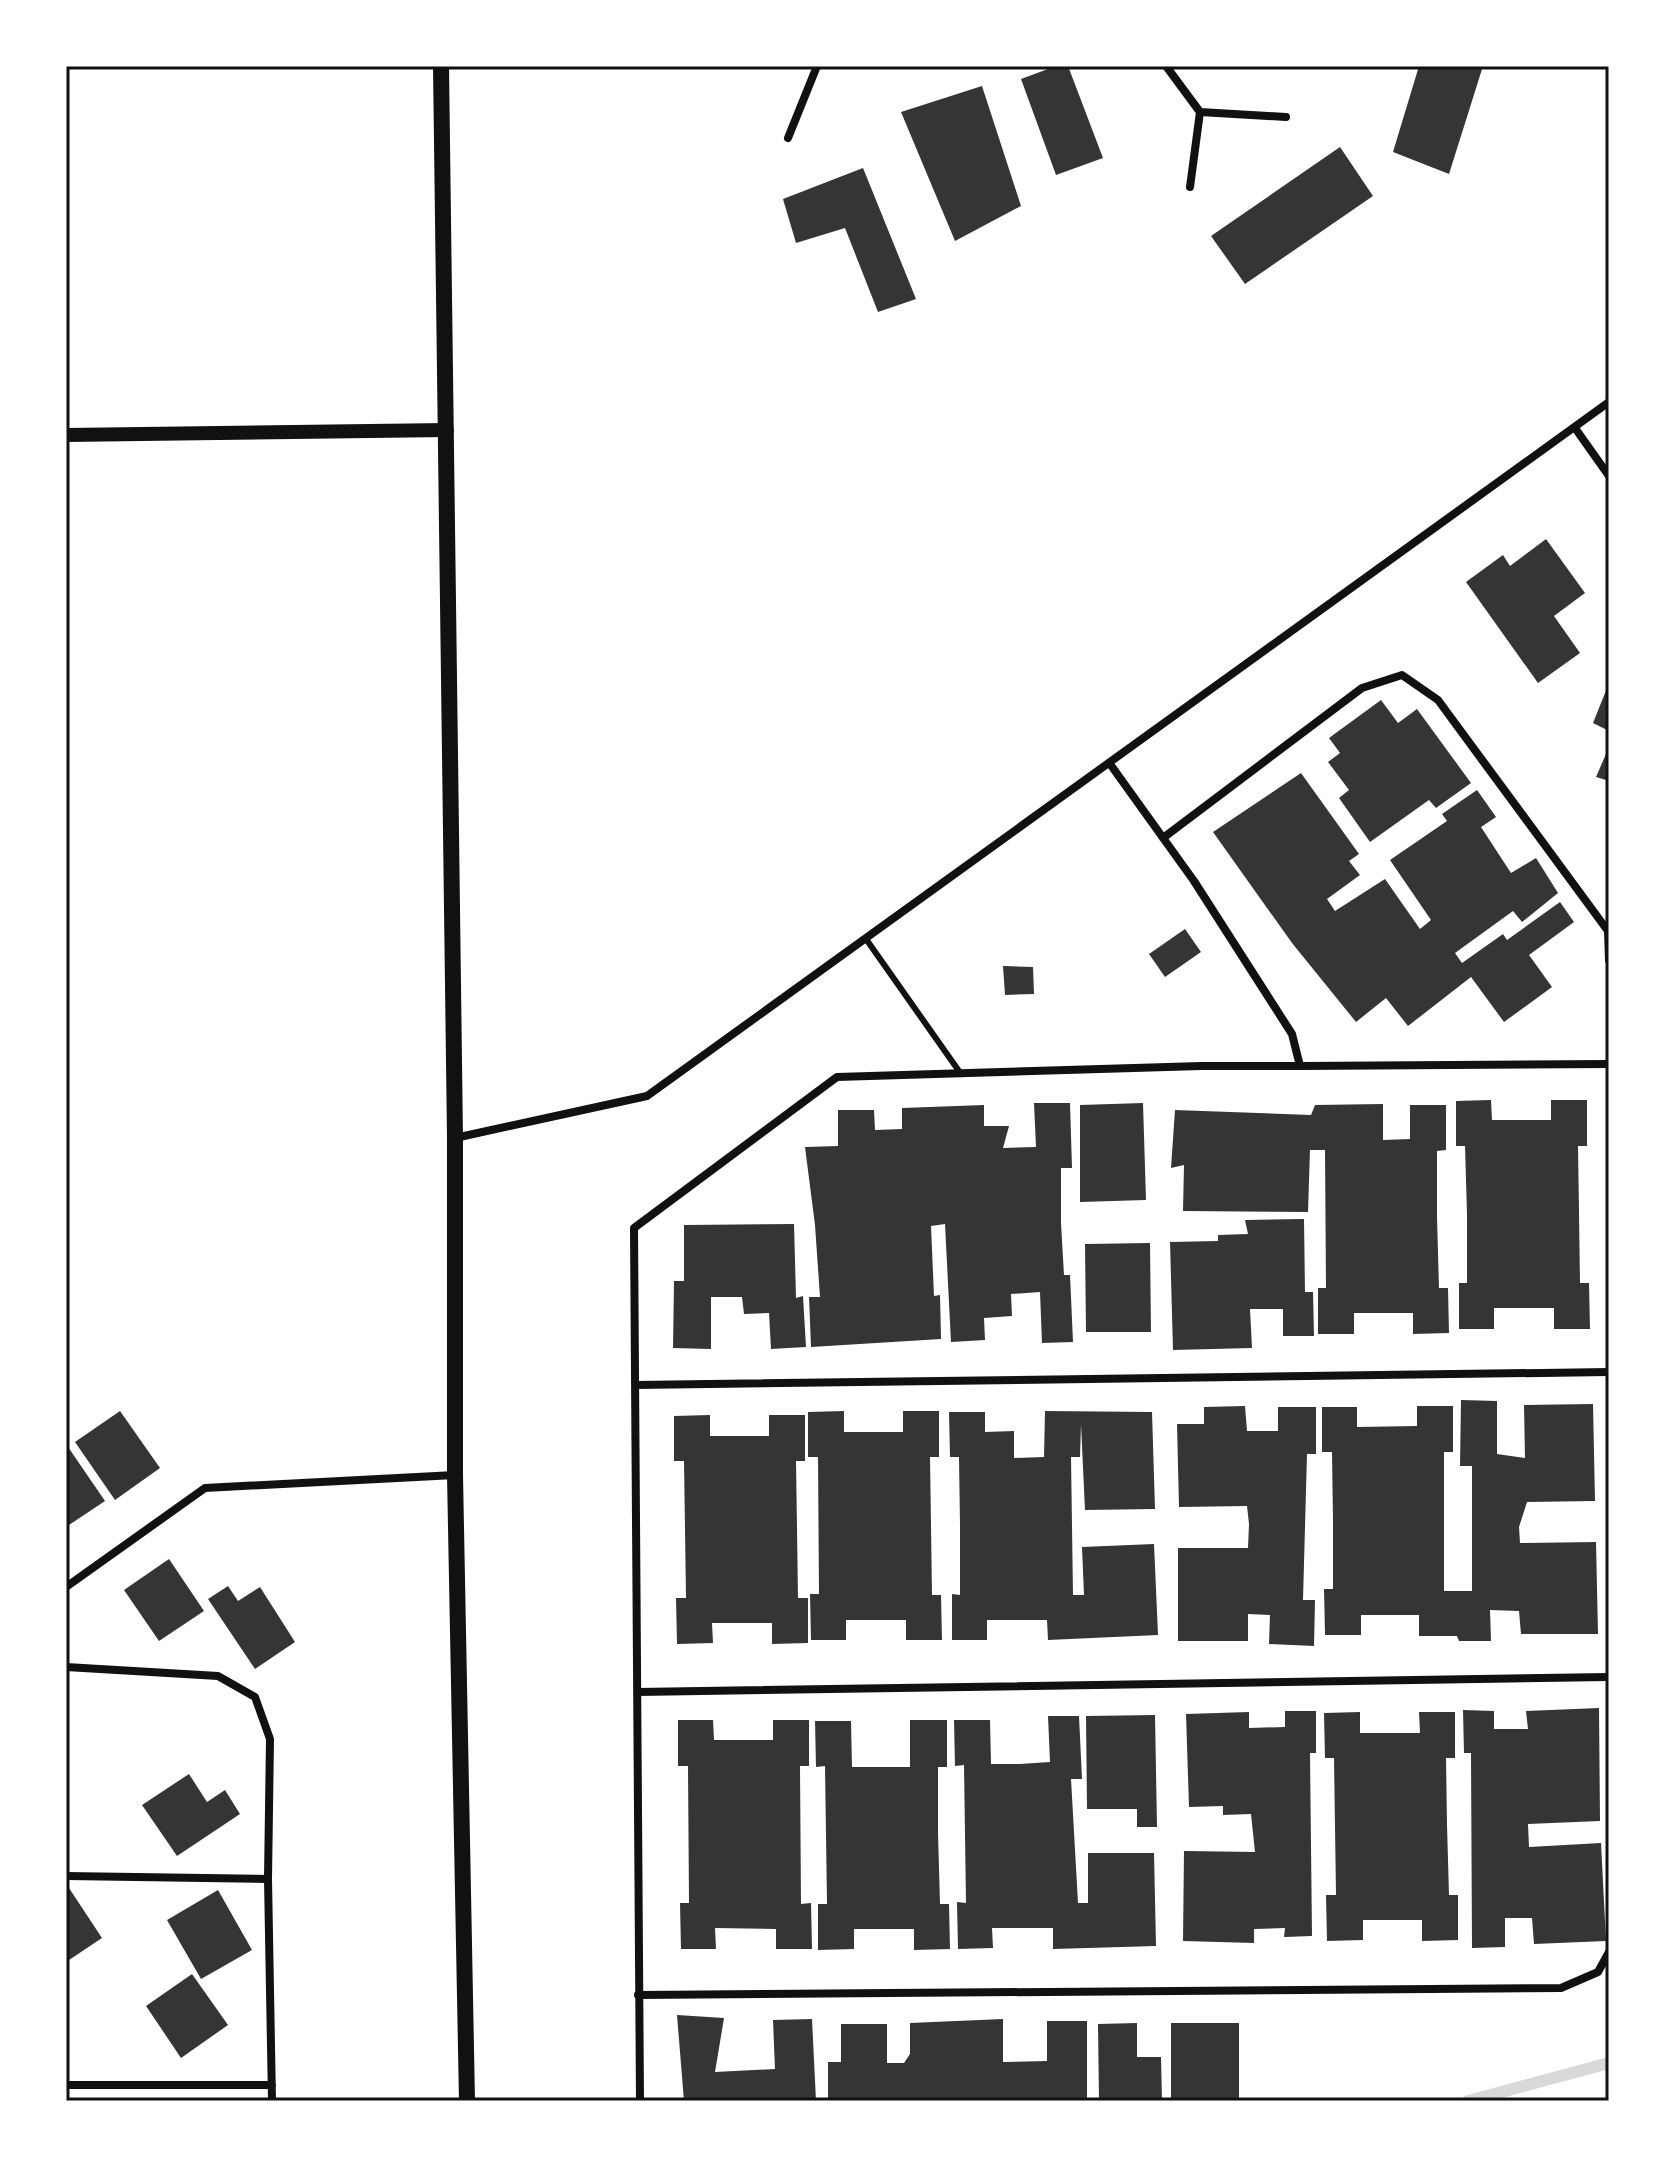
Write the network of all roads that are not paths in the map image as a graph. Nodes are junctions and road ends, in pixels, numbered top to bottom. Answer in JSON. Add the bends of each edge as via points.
{"nodes":[{"id":1,"x":441,"y":66,"type":"edge"},
{"id":2,"x":817,"y":66,"type":"edge"},
{"id":3,"x":1166,"y":66,"type":"edge"},
{"id":4,"x":1200,"y":112,"type":"junction"},
{"id":5,"x":1286,"y":117,"type":"dead end"},
{"id":6,"x":788,"y":138,"type":"dead end"},
{"id":7,"x":1190,"y":187,"type":"dead end"},
{"id":8,"x":1609,"y":402,"type":"edge"},
{"id":9,"x":1575,"y":428,"type":"junction"},
{"id":10,"x":447,"y":430,"type":"junction"},
{"id":11,"x":66,"y":435,"type":"edge"},
{"id":12,"x":1609,"y":476,"type":"edge"},
{"id":13,"x":1110,"y":764,"type":"junction"},
{"id":14,"x":1163,"y":838,"type":"junction"},
{"id":15,"x":866,"y":939,"type":"junction"},
{"id":16,"x":1609,"y":960,"type":"edge"},
{"id":17,"x":1609,"y":1064,"type":"edge"},
{"id":18,"x":1300,"y":1066,"type":"junction"},
{"id":19,"x":961,"y":1074,"type":"junction"},
{"id":20,"x":455,"y":1138,"type":"junction"},
{"id":21,"x":1609,"y":1372,"type":"edge"},
{"id":22,"x":636,"y":1385,"type":"junction"},
{"id":23,"x":455,"y":1475,"type":"junction"},
{"id":24,"x":66,"y":1587,"type":"edge"},
{"id":25,"x":66,"y":1667,"type":"edge"},
{"id":26,"x":1609,"y":1677,"type":"edge"},
{"id":27,"x":638,"y":1692,"type":"junction"},
{"id":28,"x":66,"y":1876,"type":"edge"},
{"id":29,"x":268,"y":1879,"type":"junction"},
{"id":30,"x":1609,"y":1952,"type":"edge"},
{"id":31,"x":638,"y":1995,"type":"junction"},
{"id":32,"x":66,"y":2085,"type":"edge"},
{"id":33,"x":272,"y":2085,"type":"junction"},
{"id":34,"x":272,"y":2101,"type":"edge"},
{"id":35,"x":467,"y":2101,"type":"edge"},
{"id":36,"x":640,"y":2101,"type":"edge"}],
"edges":[{"from":1,"to":10,"type":"main road"},
{"from":2,"to":6,"type":"street"},
{"from":3,"to":4,"type":"street"},
{"from":4,"to":5,"type":"street"},
{"from":4,"to":7,"type":"street"},
{"from":8,"to":9,"type":"street"},
{"from":9,"to":12,"type":"street"},
{"from":9,"to":13,"type":"street"},
{"from":10,"to":11,"type":"street"},
{"from":10,"to":20,"type":"main road"},
{"from":13,"to":14,"type":"street"},
{"from":13,"to":15,"type":"street"},
{"from":14,"to":16,"type":"street","via":[[1362,688],[1402,675],[1438,700],[1608,931]]},
{"from":14,"to":18,"type":"street","via":[[1292,1034]]},
{"from":15,"to":19,"type":"lane"},
{"from":15,"to":20,"type":"street","via":[[647,1096]]},
{"from":17,"to":18,"type":"street"},
{"from":18,"to":19,"type":"street"},
{"from":19,"to":22,"type":"street","via":[[837,1077],[634,1228]]},
{"from":20,"to":23,"type":"main road"},
{"from":21,"to":22,"type":"street"},
{"from":22,"to":27,"type":"street"},
{"from":23,"to":24,"type":"street","via":[[205,1488]]},
{"from":23,"to":35,"type":"main road"},
{"from":25,"to":29,"type":"street","via":[[218,1676],[255,1697],[270,1739]]},
{"from":26,"to":27,"type":"street"},
{"from":27,"to":31,"type":"street"},
{"from":28,"to":29,"type":"street"},
{"from":29,"to":33,"type":"street"},
{"from":30,"to":31,"type":"street","via":[[1598,1972],[1561,1988]]},
{"from":31,"to":36,"type":"street"},
{"from":32,"to":33,"type":"street"},
{"from":33,"to":34,"type":"street"}]}
